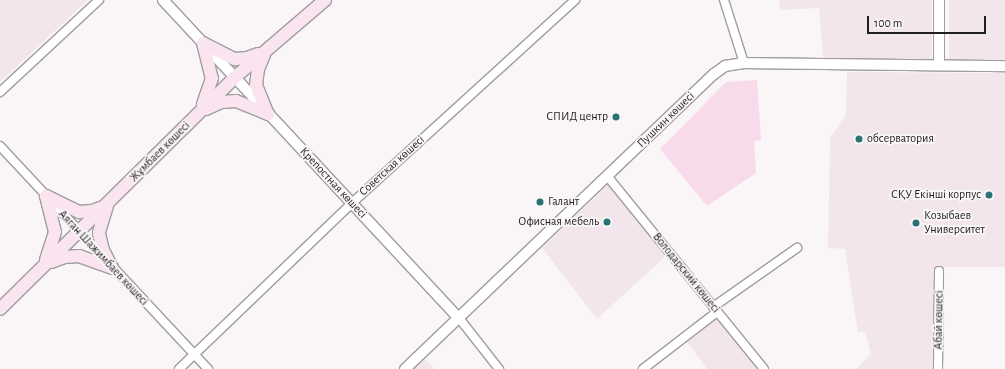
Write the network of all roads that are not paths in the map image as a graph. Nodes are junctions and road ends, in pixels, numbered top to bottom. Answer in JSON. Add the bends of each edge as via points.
{"nodes":[{"id":1,"x":98,"y":0,"type":"edge"},
{"id":2,"x":163,"y":0,"type":"edge"},
{"id":3,"x":325,"y":0,"type":"edge"},
{"id":4,"x":575,"y":0,"type":"edge"},
{"id":5,"x":724,"y":0,"type":"edge"},
{"id":6,"x":939,"y":0,"type":"edge"},
{"id":7,"x":203,"y":43,"type":"junction"},
{"id":8,"x":266,"y":50,"type":"junction"},
{"id":9,"x":744,"y":63,"type":"junction"},
{"id":10,"x":939,"y":65,"type":"junction"},
{"id":11,"x":1005,"y":66,"type":"edge"},
{"id":12,"x":234,"y":78,"type":"junction"},
{"id":13,"x":0,"y":92,"type":"edge"},
{"id":14,"x":200,"y":112,"type":"junction"},
{"id":15,"x":268,"y":114,"type":"junction"},
{"id":16,"x":0,"y":146,"type":"edge"},
{"id":17,"x":608,"y":177,"type":"junction"},
{"id":18,"x":46,"y":196,"type":"junction"},
{"id":19,"x":109,"y":201,"type":"junction"},
{"id":20,"x":352,"y":203,"type":"junction"},
{"id":21,"x":78,"y":232,"type":"junction"},
{"id":22,"x":797,"y":248,"type":"dead end"},
{"id":23,"x":43,"y":267,"type":"junction"},
{"id":24,"x":112,"y":268,"type":"junction"},
{"id":25,"x":939,"y":271,"type":"dead end"},
{"id":26,"x":0,"y":309,"type":"edge"},
{"id":27,"x":715,"y":310,"type":"junction"},
{"id":28,"x":459,"y":318,"type":"junction"},
{"id":29,"x":194,"y":355,"type":"junction"},
{"id":30,"x":179,"y":369,"type":"edge"},
{"id":31,"x":208,"y":369,"type":"edge"},
{"id":32,"x":405,"y":369,"type":"edge"},
{"id":33,"x":499,"y":369,"type":"edge"},
{"id":34,"x":643,"y":369,"type":"edge"},
{"id":35,"x":764,"y":369,"type":"edge"},
{"id":36,"x":938,"y":369,"type":"edge"}],
"edges":[{"from":1,"to":13,"type":"street"},
{"from":2,"to":7,"type":"street","name":"Крепостная көшесі"},
{"from":3,"to":8,"type":"main road","name":"Жұмбаев көшесі"},
{"from":4,"to":20,"type":"street","name":"Советская көшесі"},
{"from":5,"to":9,"type":"street"},
{"from":6,"to":10,"type":"street"},
{"from":7,"to":8,"type":"main road","via":[[238,59]]},
{"from":7,"to":12,"type":"street","name":"Крепостная көшесі"},
{"from":7,"to":14,"type":"main road","via":[[212,78]]},
{"from":8,"to":12,"type":"main road","name":"Жұмбаев көшесі"},
{"from":8,"to":15,"type":"main road","via":[[259,64],[256,79],[259,96]]},
{"from":9,"to":10,"type":"street","name":"Пушкин көшесі"},
{"from":9,"to":17,"type":"street","name":"Пушкин көшесі","via":[[729,65],[714,74]]},
{"from":10,"to":11,"type":"street","name":"Пушкин көшесі"},
{"from":12,"to":14,"type":"main road","name":"Жұмбаев көшесі"},
{"from":12,"to":15,"type":"street","name":"Крепостная көшесі"},
{"from":14,"to":15,"type":"main road","via":[[232,101],[246,103]]},
{"from":14,"to":19,"type":"main road","name":"Жұмбаев көшесі"},
{"from":15,"to":20,"type":"street","name":"Крепостная көшесі"},
{"from":16,"to":18,"type":"street","name":"Аяган Шажимбаев көшесі"},
{"from":17,"to":27,"type":"street","name":"Володарский көшесі"},
{"from":17,"to":28,"type":"street","name":"Пушкин көшесі"},
{"from":18,"to":19,"type":"main road","via":[[82,212],[95,211]]},
{"from":18,"to":21,"type":"street","name":"Аяган Шажимбаев көшесі"},
{"from":18,"to":23,"type":"main road","via":[[55,232]]},
{"from":19,"to":21,"type":"main road","name":"Жұмбаев көшесі"},
{"from":19,"to":24,"type":"main road","via":[[99,234]]},
{"from":20,"to":28,"type":"street","name":"Крепостная көшесі"},
{"from":20,"to":29,"type":"street","name":"Советская көшесі"},
{"from":21,"to":23,"type":"main road","name":"Жұмбаев көшесі"},
{"from":21,"to":24,"type":"street","name":"Аяган Шажимбаев көшесі"},
{"from":22,"to":27,"type":"street"},
{"from":23,"to":24,"type":"main road","via":[[74,255],[89,258]]},
{"from":23,"to":26,"type":"main road","name":"Жұмбаев көшесі"},
{"from":24,"to":29,"type":"street","name":"Аяган Шажимбаев көшесі"},
{"from":25,"to":36,"type":"street","name":"Абай көшесі"},
{"from":27,"to":34,"type":"street"},
{"from":27,"to":35,"type":"street","name":"Володарский көшесі"},
{"from":28,"to":32,"type":"street","name":"Пушкин көшесі"},
{"from":28,"to":33,"type":"street","name":"Крепостная көшесі"},
{"from":29,"to":30,"type":"street","name":"Советская көшесі"},
{"from":29,"to":31,"type":"street","name":"Аяган Шажимбаев көшесі"}]}
